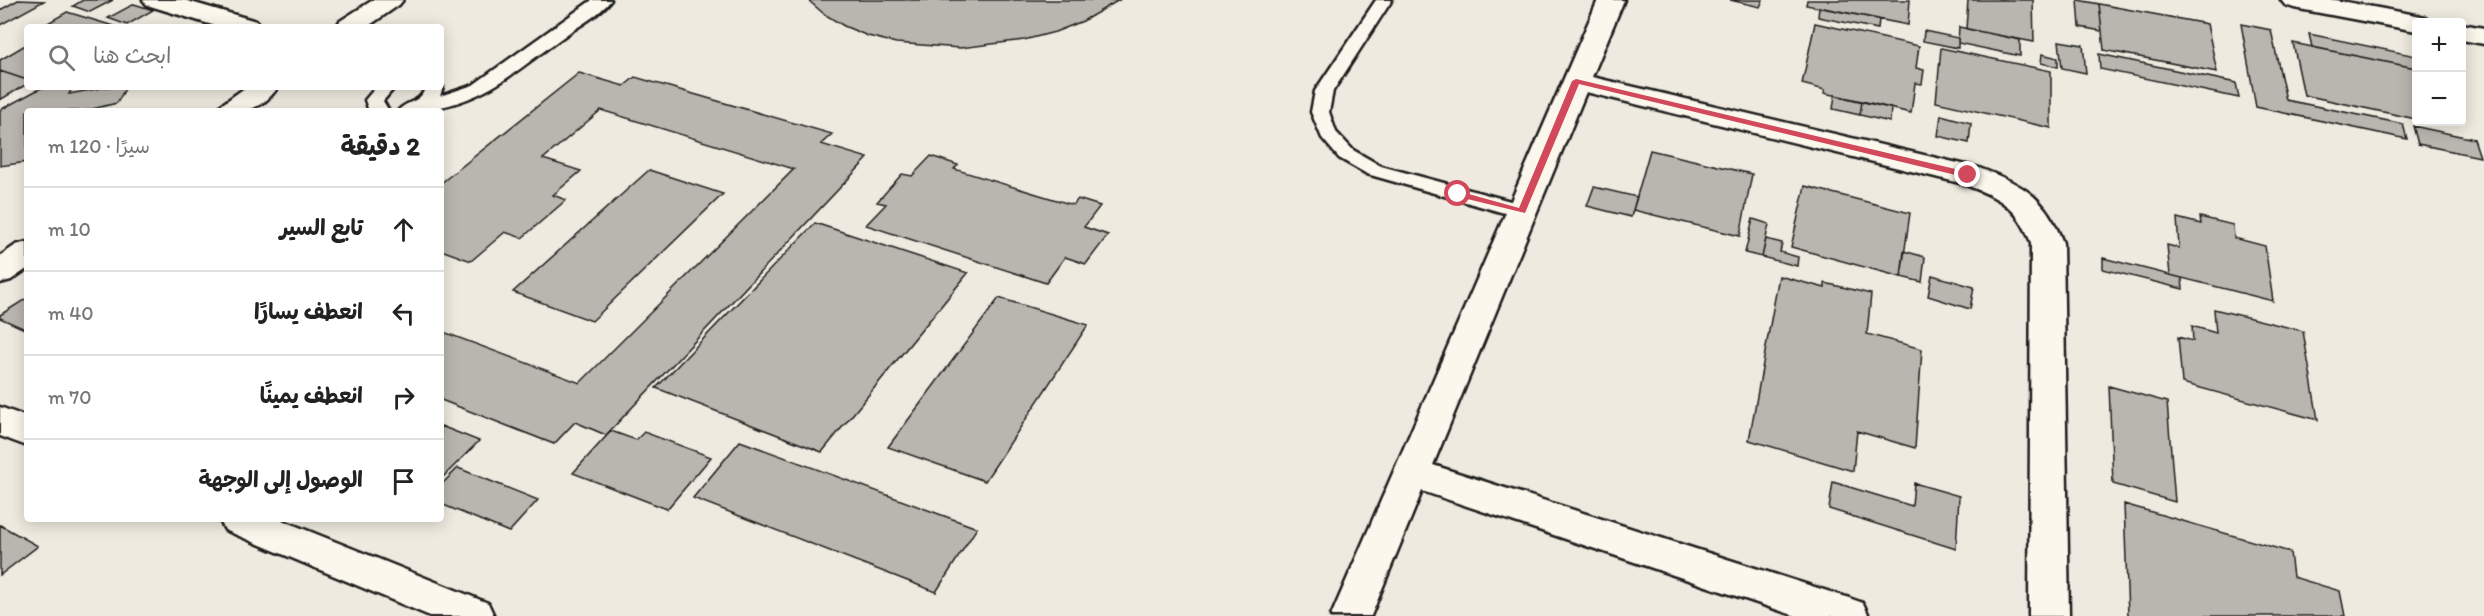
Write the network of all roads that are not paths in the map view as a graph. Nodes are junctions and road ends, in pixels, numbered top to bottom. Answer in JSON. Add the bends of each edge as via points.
{"nodes":[{"id":1,"x":156,"y":0,"type":"edge"},
{"id":2,"x":390,"y":0,"type":"edge"},
{"id":3,"x":603,"y":0,"type":"edge"},
{"id":4,"x":1384,"y":0,"type":"edge"},
{"id":5,"x":1611,"y":0,"type":"edge"},
{"id":6,"x":2294,"y":0,"type":"edge"},
{"id":7,"x":2412,"y":22,"type":"edge"},
{"id":8,"x":237,"y":24,"type":"edge"},
{"id":9,"x":354,"y":24,"type":"edge"},
{"id":10,"x":2466,"y":33,"type":"edge"},
{"id":11,"x":2484,"y":36,"type":"edge"},
{"id":12,"x":1576,"y":81,"type":"junction"},
{"id":13,"x":260,"y":90,"type":"edge"},
{"id":14,"x":364,"y":90,"type":"edge"},
{"id":15,"x":433,"y":90,"type":"edge"},
{"id":16,"x":378,"y":102,"type":"edge"},
{"id":17,"x":235,"y":108,"type":"edge"},
{"id":18,"x":415,"y":108,"type":"edge"},
{"id":19,"x":1522,"y":211,"type":"junction"},
{"id":20,"x":24,"y":255,"type":"edge"},
{"id":21,"x":0,"y":272,"type":"edge"},
{"id":22,"x":0,"y":421,"type":"edge"},
{"id":23,"x":24,"y":431,"type":"edge"},
{"id":24,"x":1412,"y":473,"type":"junction"},
{"id":25,"x":245,"y":522,"type":"edge"},
{"id":26,"x":474,"y":616,"type":"edge"},
{"id":27,"x":1351,"y":616,"type":"edge"},
{"id":28,"x":1850,"y":616,"type":"edge"},
{"id":29,"x":2049,"y":616,"type":"edge"}],
"edges":[{"from":1,"to":8,"type":"street"},
{"from":2,"to":9,"type":"street"},
{"from":3,"to":18,"type":"lane","via":[[479,89]]},
{"from":4,"to":19,"type":"lane","via":[[1324,91],[1320,112],[1328,134],[1346,154],[1374,170]]},
{"from":5,"to":12,"type":"street"},
{"from":6,"to":7,"type":"street"},
{"from":10,"to":11,"type":"street"},
{"from":12,"to":19,"type":"street"},
{"from":12,"to":29,"type":"street","via":[[1968,175],[2000,186],[2026,203],[2042,224],[2047,243]]},
{"from":13,"to":17,"type":"street"},
{"from":14,"to":16,"type":"lane"},
{"from":15,"to":18,"type":"lane","via":[[432,97]]},
{"from":19,"to":24,"type":"street"},
{"from":20,"to":21,"type":"street"},
{"from":22,"to":23,"type":"street"},
{"from":24,"to":27,"type":"street"},
{"from":24,"to":28,"type":"street"},
{"from":25,"to":26,"type":"street"}]}
